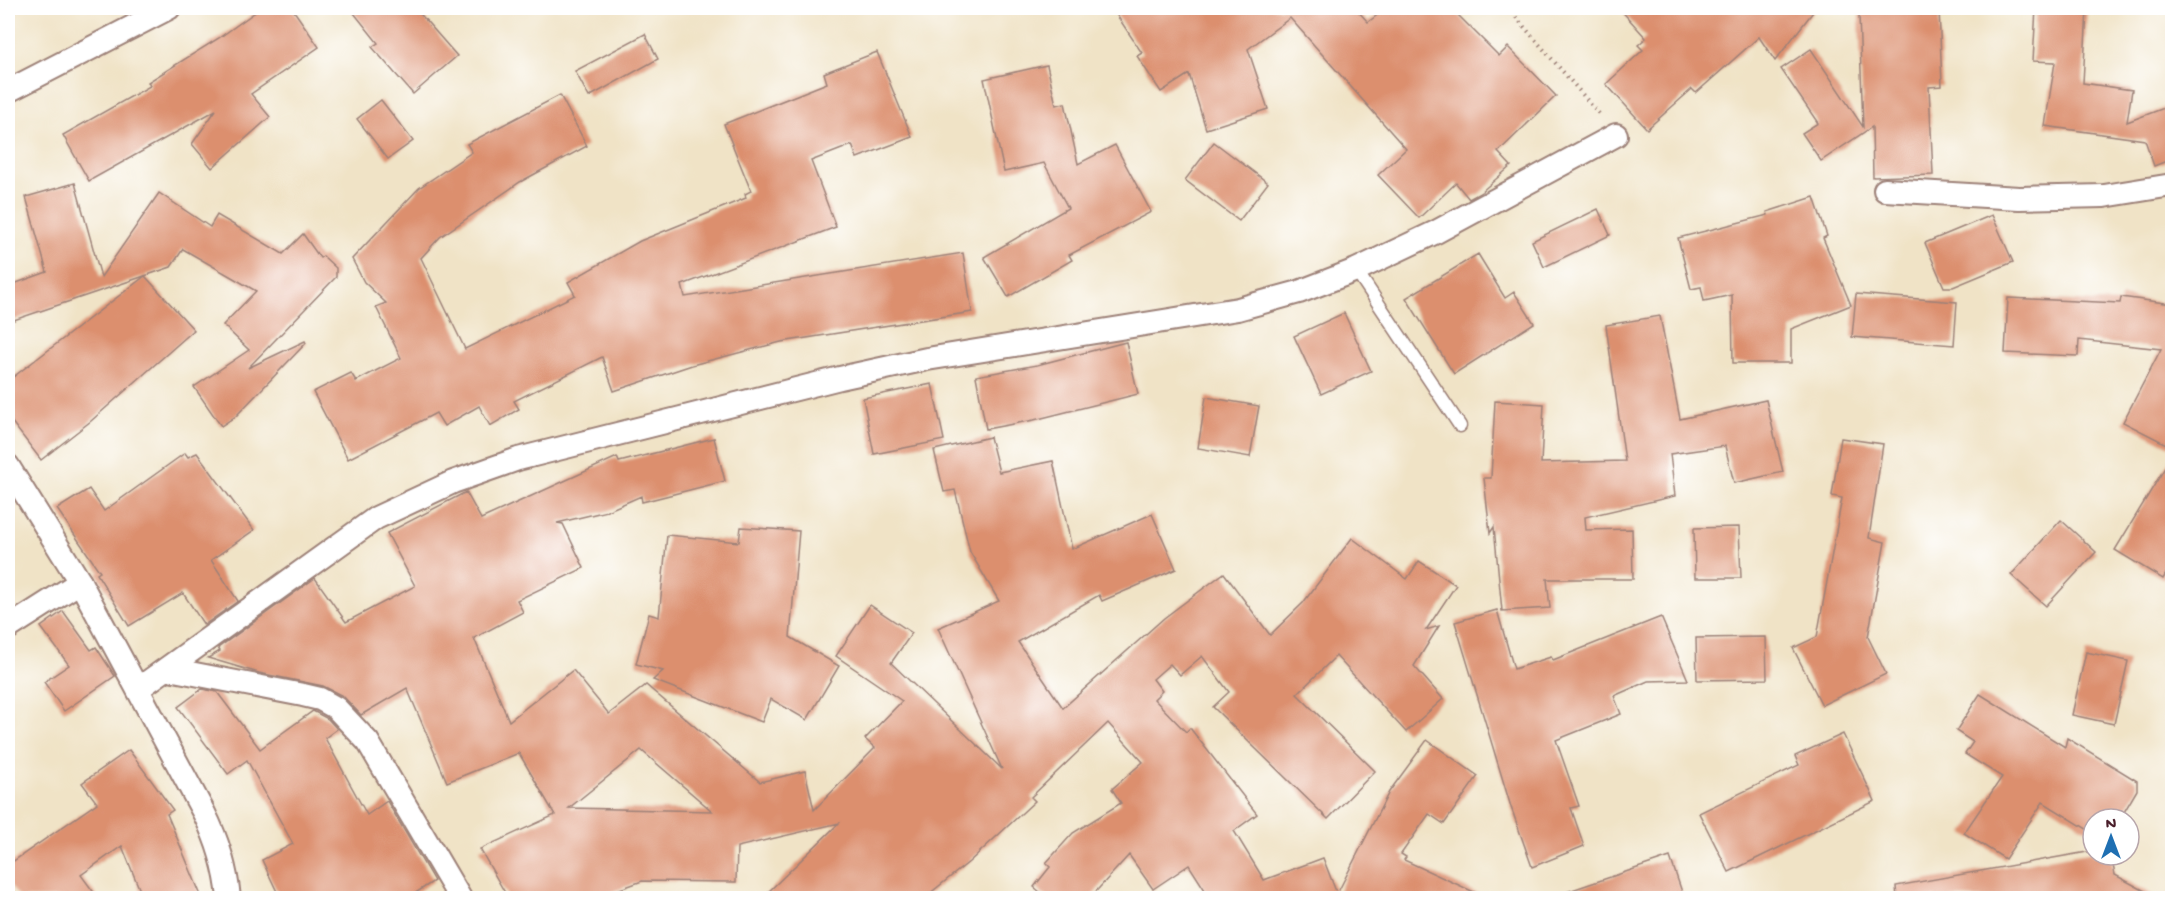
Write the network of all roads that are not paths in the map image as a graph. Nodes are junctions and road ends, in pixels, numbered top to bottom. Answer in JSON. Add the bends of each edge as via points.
{"nodes":[{"id":1,"x":169,"y":8,"type":"edge"},
{"id":2,"x":8,"y":91,"type":"edge"},
{"id":3,"x":1617,"y":135,"type":"road end"},
{"id":4,"x":2172,"y":186,"type":"edge"},
{"id":5,"x":1885,"y":190,"type":"dead end"},
{"id":6,"x":1356,"y":270,"type":"junction"},
{"id":7,"x":1460,"y":426,"type":"dead end"},
{"id":8,"x":8,"y":466,"type":"edge"},
{"id":9,"x":80,"y":582,"type":"junction"},
{"id":10,"x":8,"y":628,"type":"edge"},
{"id":11,"x":169,"y":669,"type":"junction"},
{"id":12,"x":138,"y":689,"type":"junction"},
{"id":13,"x":229,"y":898,"type":"edge"},
{"id":14,"x":460,"y":898,"type":"edge"}],
"edges":[{"from":1,"to":2,"type":"street"},
{"from":3,"to":6,"type":"street","via":[[1436,232]]},
{"from":4,"to":5,"type":"street","via":[[2104,196],[2019,198]]},
{"from":6,"to":7,"type":"lane"},
{"from":6,"to":11,"type":"street","via":[[1299,292],[1238,309],[927,359],[518,459],[453,482],[376,518]]},
{"from":8,"to":9,"type":"street"},
{"from":9,"to":10,"type":"street"},
{"from":9,"to":12,"type":"street"},
{"from":11,"to":12,"type":"street"},
{"from":11,"to":14,"type":"street","via":[[303,695],[336,708],[368,742]]},
{"from":12,"to":13,"type":"street","via":[[217,839]]}]}
